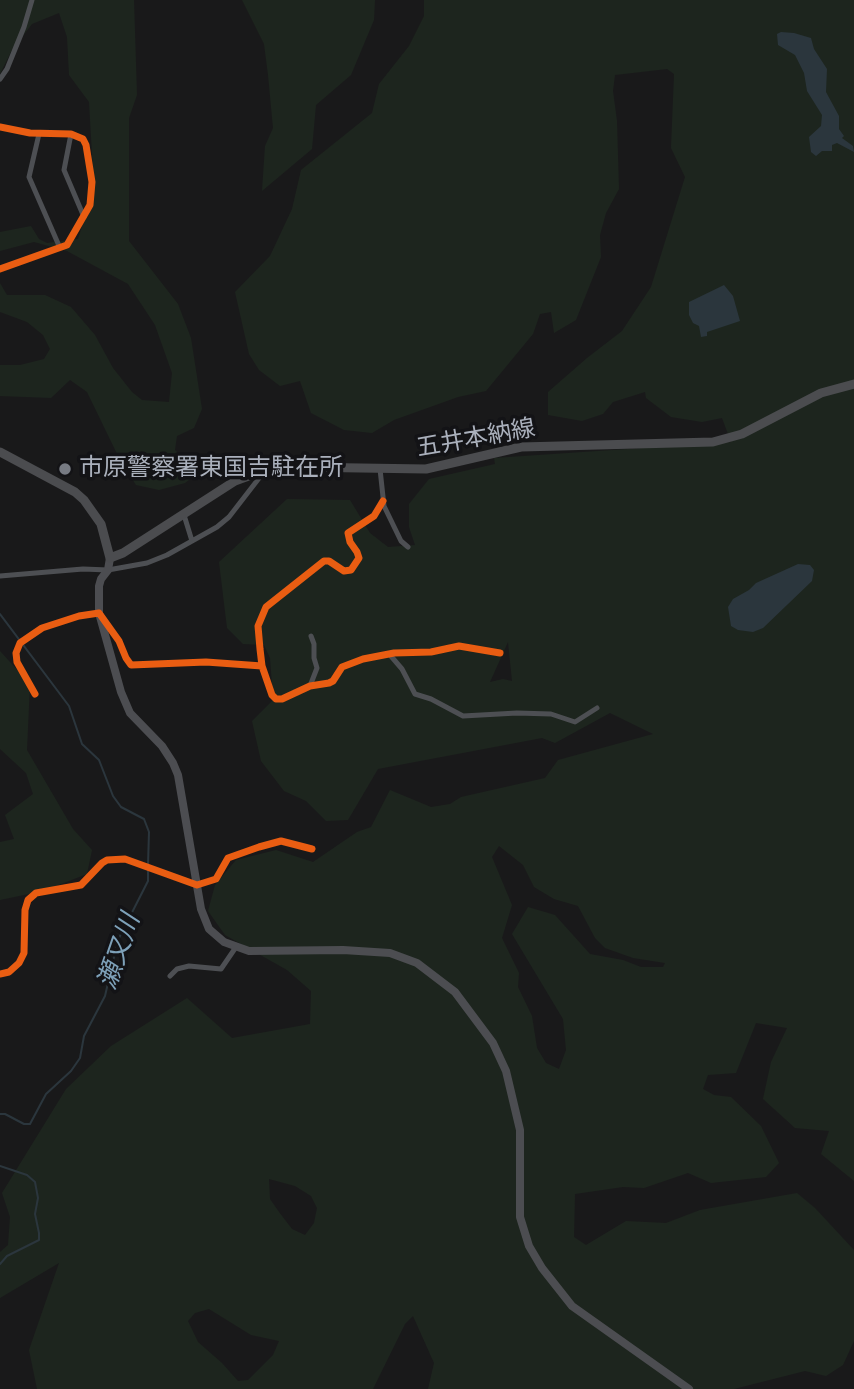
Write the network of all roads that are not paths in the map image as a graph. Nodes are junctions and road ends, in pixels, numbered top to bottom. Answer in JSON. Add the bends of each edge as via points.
{"nodes":[{"id":1,"x":32,"y":0,"type":"edge"},
{"id":2,"x":0,"y":79,"type":"edge"},
{"id":3,"x":0,"y":127,"type":"edge"},
{"id":4,"x":39,"y":134,"type":"junction"},
{"id":5,"x":71,"y":134,"type":"junction"},
{"id":6,"x":84,"y":217,"type":"junction"},
{"id":7,"x":60,"y":248,"type":"junction"},
{"id":8,"x":0,"y":269,"type":"edge"},
{"id":9,"x":854,"y":384,"type":"edge"},
{"id":10,"x":0,"y":452,"type":"edge"},
{"id":11,"x":380,"y":469,"type":"junction"},
{"id":12,"x":265,"y":470,"type":"junction"},
{"id":13,"x":383,"y":501,"type":"junction"},
{"id":14,"x":184,"y":515,"type":"junction"},
{"id":15,"x":192,"y":541,"type":"junction"},
{"id":16,"x":408,"y":547,"type":"dead end"},
{"id":17,"x":110,"y":558,"type":"junction"},
{"id":18,"x":108,"y":570,"type":"junction"},
{"id":19,"x":0,"y":576,"type":"edge"},
{"id":20,"x":99,"y":614,"type":"junction"},
{"id":21,"x":311,"y":636,"type":"dead end"},
{"id":22,"x":500,"y":653,"type":"dead end"},
{"id":23,"x":390,"y":655,"type":"junction"},
{"id":24,"x":262,"y":666,"type":"junction"},
{"id":25,"x":310,"y":686,"type":"junction"},
{"id":26,"x":35,"y":694,"type":"dead end"},
{"id":27,"x":597,"y":708,"type":"dead end"},
{"id":28,"x":312,"y":849,"type":"dead end"},
{"id":29,"x":197,"y":886,"type":"junction"},
{"id":30,"x":236,"y":947,"type":"junction"},
{"id":31,"x":0,"y":974,"type":"edge"},
{"id":32,"x":170,"y":976,"type":"dead end"},
{"id":33,"x":688,"y":1389,"type":"edge"}],
"edges":[{"from":1,"to":2,"type":"street"},
{"from":3,"to":4,"type":"street"},
{"from":4,"to":5,"type":"street"},
{"from":4,"to":7,"type":"street","via":[[29,177]]},
{"from":5,"to":6,"type":"street","via":[[64,170]]},
{"from":5,"to":6,"type":"street","via":[[86,145],[92,182]]},
{"from":6,"to":7,"type":"street","via":[[67,245]]},
{"from":7,"to":8,"type":"street"},
{"from":9,"to":11,"type":"main road","name":"五井本納線","via":[[821,393],[742,434],[713,442],[521,447],[426,469]]},
{"from":10,"to":17,"type":"main road","via":[[84,500],[102,524]]},
{"from":11,"to":12,"type":"main road","name":"五井本納線"},
{"from":11,"to":13,"type":"street"},
{"from":12,"to":14,"type":"main road","name":"五井本納線","via":[[235,481]]},
{"from":12,"to":15,"type":"street","via":[[229,517]]},
{"from":13,"to":16,"type":"street"},
{"from":13,"to":24,"type":"street","via":[[374,516],[348,533],[359,558],[351,570],[324,561],[265,607],[258,626]]},
{"from":14,"to":15,"type":"street"},
{"from":14,"to":17,"type":"main road","name":"五井本納線"},
{"from":15,"to":18,"type":"street","via":[[147,563]]},
{"from":17,"to":18,"type":"main road"},
{"from":18,"to":19,"type":"street"},
{"from":18,"to":20,"type":"main road","via":[[101,579]]},
{"from":20,"to":24,"type":"street","via":[[131,665],[206,662]]},
{"from":20,"to":26,"type":"street","via":[[63,620],[20,643],[17,662]]},
{"from":20,"to":29,"type":"main road","via":[[130,713],[162,746],[178,775]]},
{"from":21,"to":25,"type":"street","via":[[317,668]]},
{"from":22,"to":23,"type":"street","via":[[459,646]]},
{"from":23,"to":25,"type":"street","via":[[349,663],[333,681]]},
{"from":23,"to":27,"type":"street","via":[[415,694],[463,716],[551,714],[575,722]]},
{"from":24,"to":25,"type":"street","via":[[276,699]]},
{"from":28,"to":29,"type":"street","via":[[281,841],[259,847],[228,858],[216,879]]},
{"from":29,"to":30,"type":"main road","via":[[209,929]]},
{"from":29,"to":31,"type":"street","via":[[125,859],[107,860],[81,885],[36,893],[28,900],[24,953],[9,972]]},
{"from":30,"to":32,"type":"street","via":[[221,969],[189,966]]},
{"from":30,"to":33,"type":"main road","via":[[390,953],[417,963],[455,992],[493,1042],[506,1071],[520,1129],[520,1217],[529,1246],[572,1306]]}]}
